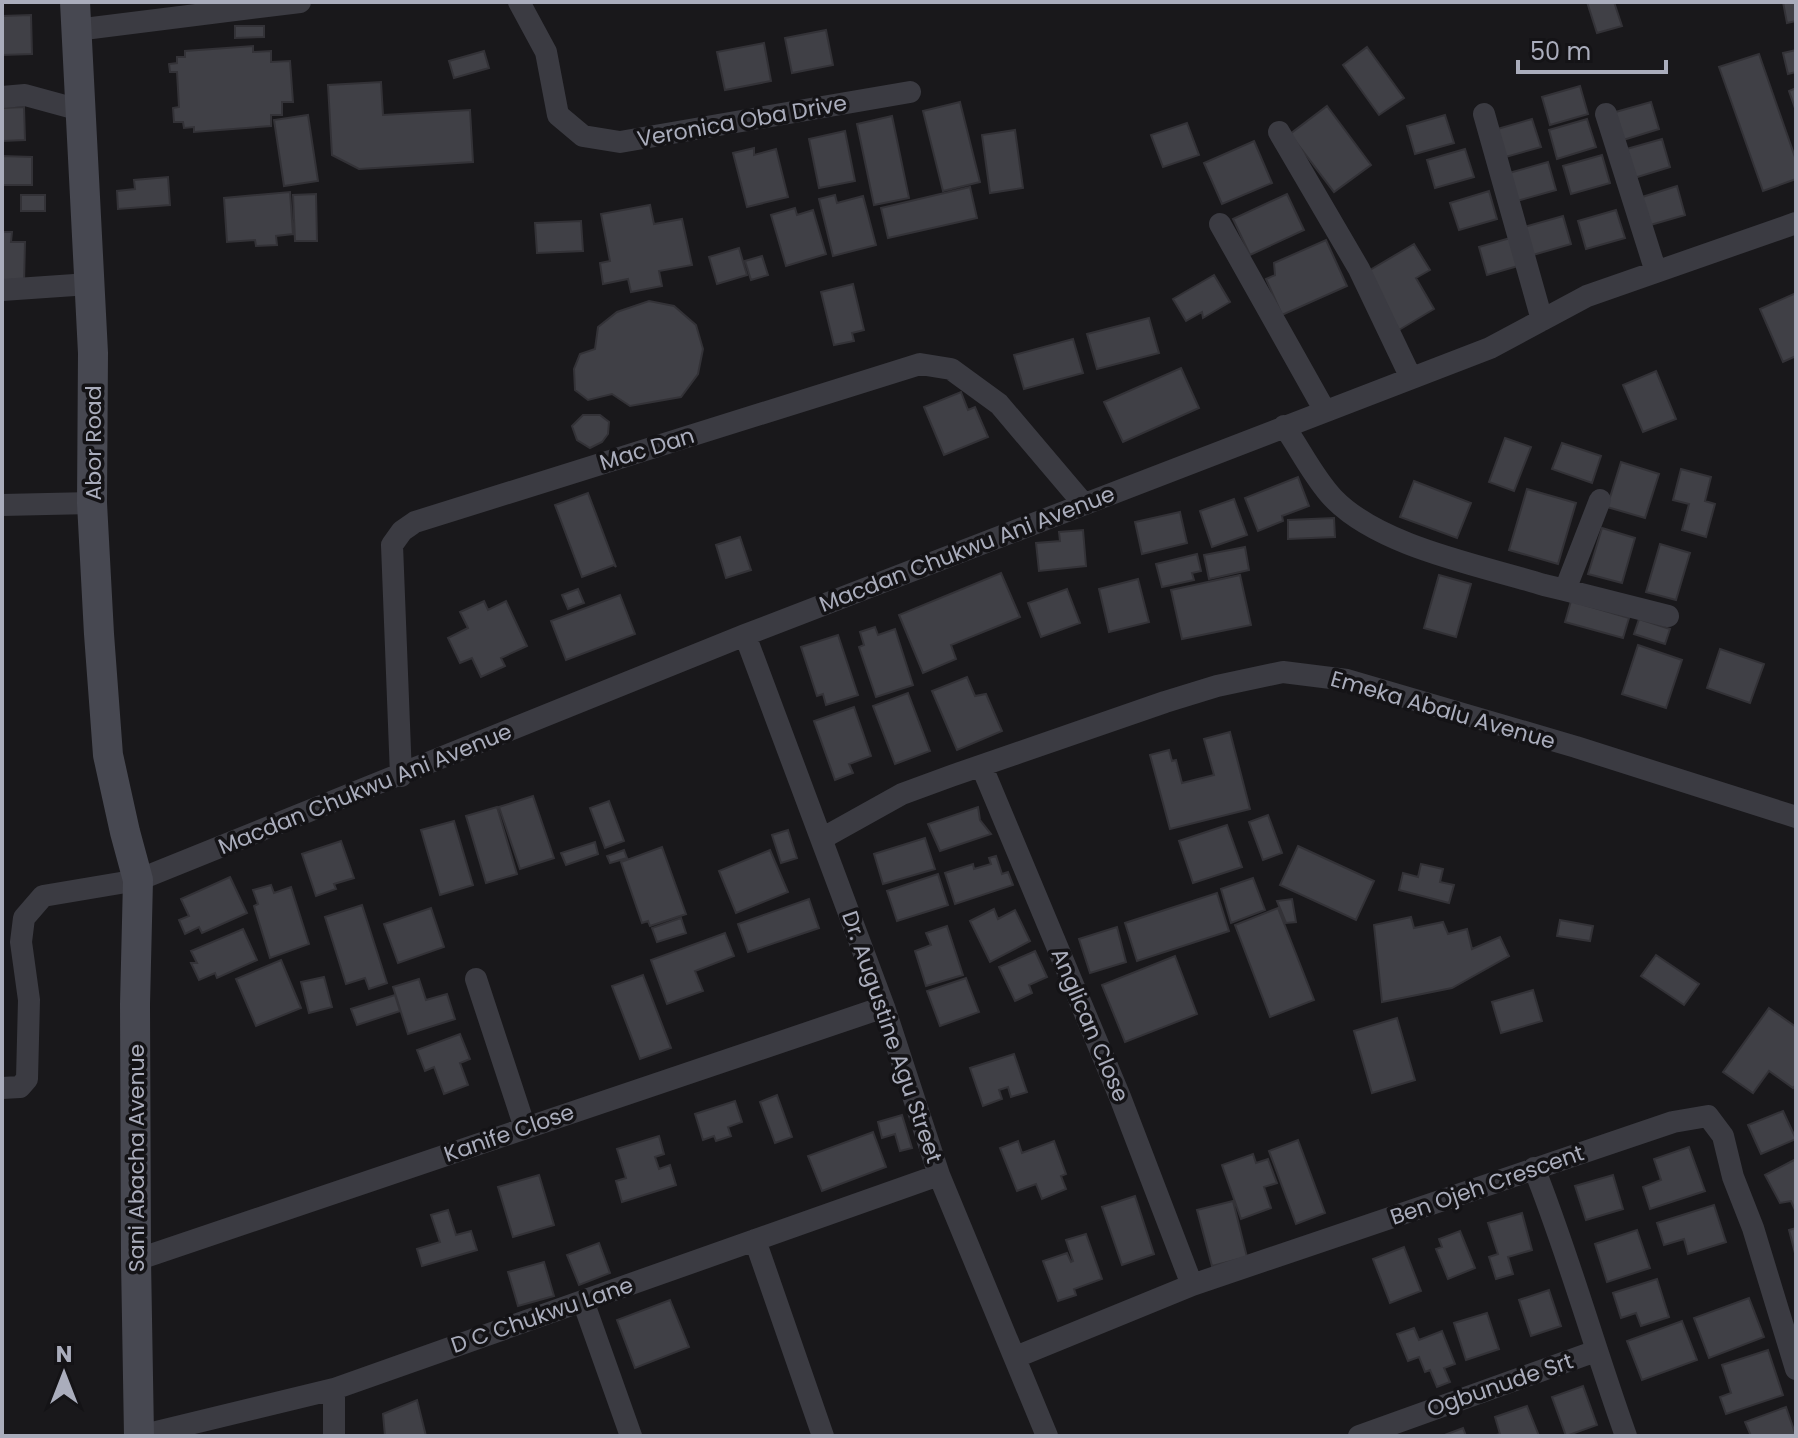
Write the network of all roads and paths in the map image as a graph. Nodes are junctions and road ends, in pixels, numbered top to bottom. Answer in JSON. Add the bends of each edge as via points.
{"nodes":[{"id":1,"x":300,"y":2,"type":"edge"},
{"id":2,"x":519,"y":2,"type":"edge"},
{"id":3,"x":75,"y":16,"type":"edge"},
{"id":4,"x":910,"y":92,"type":"dead end"},
{"id":5,"x":2,"y":97,"type":"edge"},
{"id":6,"x":80,"y":110,"type":"junction"},
{"id":7,"x":1484,"y":114,"type":"dead end"},
{"id":8,"x":1606,"y":114,"type":"dead end"},
{"id":9,"x":1279,"y":132,"type":"dead end"},
{"id":10,"x":1796,"y":223,"type":"edge"},
{"id":11,"x":1220,"y":224,"type":"dead end"},
{"id":12,"x":1656,"y":272,"type":"junction"},
{"id":13,"x":89,"y":284,"type":"junction"},
{"id":14,"x":2,"y":290,"type":"edge"},
{"id":15,"x":1542,"y":320,"type":"junction"},
{"id":16,"x":1411,"y":378,"type":"junction"},
{"id":17,"x":1325,"y":411,"type":"junction"},
{"id":18,"x":1284,"y":426,"type":"junction"},
{"id":19,"x":1600,"y":500,"type":"dead end"},
{"id":20,"x":92,"y":503,"type":"junction"},
{"id":21,"x":1083,"y":503,"type":"junction"},
{"id":22,"x":2,"y":505,"type":"edge"},
{"id":23,"x":1565,"y":590,"type":"junction"},
{"id":24,"x":1668,"y":616,"type":"dead end"},
{"id":25,"x":745,"y":635,"type":"junction"},
{"id":26,"x":982,"y":767,"type":"junction"},
{"id":27,"x":401,"y":776,"type":"junction"},
{"id":28,"x":1796,"y":817,"type":"edge"},
{"id":29,"x":823,"y":838,"type":"junction"},
{"id":30,"x":138,"y":880,"type":"junction"},
{"id":31,"x":476,"y":979,"type":"dead end"},
{"id":32,"x":884,"y":1007,"type":"junction"},
{"id":33,"x":2,"y":1088,"type":"edge"},
{"id":34,"x":525,"y":1128,"type":"junction"},
{"id":35,"x":1534,"y":1168,"type":"junction"},
{"id":36,"x":939,"y":1175,"type":"junction"},
{"id":37,"x":755,"y":1240,"type":"junction"},
{"id":38,"x":136,"y":1260,"type":"junction"},
{"id":39,"x":1192,"y":1285,"type":"junction"},
{"id":40,"x":1786,"y":1300,"type":"edge"},
{"id":41,"x":583,"y":1301,"type":"junction"},
{"id":42,"x":1596,"y":1351,"type":"junction"},
{"id":43,"x":1016,"y":1357,"type":"junction"},
{"id":44,"x":1796,"y":1369,"type":"edge"},
{"id":45,"x":334,"y":1389,"type":"junction"},
{"id":46,"x":140,"y":1436,"type":"edge"},
{"id":47,"x":334,"y":1436,"type":"edge"},
{"id":48,"x":631,"y":1436,"type":"edge"},
{"id":49,"x":823,"y":1436,"type":"edge"},
{"id":50,"x":1047,"y":1436,"type":"edge"},
{"id":51,"x":1359,"y":1436,"type":"edge"},
{"id":52,"x":1626,"y":1436,"type":"edge"}],
"edges":[{"from":1,"to":3,"type":"street"},
{"from":2,"to":4,"type":"street","name":"Veronica Oba Drive","via":[[546,52],[558,115],[583,136],[620,142]]},
{"from":3,"to":6,"type":"street","name":"Abor Road"},
{"from":5,"to":6,"type":"street","via":[[25,95]]},
{"from":6,"to":13,"type":"street","name":"Abor Road"},
{"from":7,"to":15,"type":"street"},
{"from":8,"to":12,"type":"street"},
{"from":9,"to":16,"type":"street","via":[[1359,269]]},
{"from":10,"to":12,"type":"street","name":"Macdan Chukwu Ani Avenue"},
{"from":11,"to":17,"type":"street"},
{"from":12,"to":15,"type":"street","name":"Macdan Chukwu Ani Avenue","via":[[1587,296]]},
{"from":13,"to":14,"type":"street"},
{"from":13,"to":20,"type":"street","name":"Abor Road"},
{"from":15,"to":16,"type":"street","name":"Macdan Chukwu Ani Avenue","via":[[1490,348]]},
{"from":16,"to":17,"type":"street","name":"Macdan Chukwu Ani Avenue"},
{"from":17,"to":18,"type":"street","name":"Macdan Chukwu Ani Avenue"},
{"from":18,"to":21,"type":"street","name":"Macdan Chukwu Ani Avenue"},
{"from":18,"to":23,"type":"street","via":[[1332,498],[1365,524],[1412,545]]},
{"from":19,"to":23,"type":"street"},
{"from":20,"to":22,"type":"street"},
{"from":20,"to":30,"type":"street","name":"Abor Road","via":[[108,755]]},
{"from":21,"to":25,"type":"street","name":"Macdan Chukwu Ani Avenue"},
{"from":21,"to":27,"type":"street","name":"Mac Dan","via":[[999,404],[951,369],[920,364],[415,522],[392,545]]},
{"from":23,"to":24,"type":"street"},
{"from":25,"to":27,"type":"street","name":"Macdan Chukwu Ani Avenue"},
{"from":25,"to":29,"type":"street","name":"Dr. Augustine Agu Street"},
{"from":26,"to":28,"type":"street","name":"Emeka Abalu Avenue","via":[[1165,702],[1283,672],[1347,680]]},
{"from":26,"to":29,"type":"street","name":"Emeka Abalu Avenue","via":[[902,794]]},
{"from":26,"to":39,"type":"street","name":"Anglican Close"},
{"from":27,"to":30,"type":"street","name":"Macdan Chukwu Ani Avenue"},
{"from":29,"to":32,"type":"street","name":"Dr. Augustine Agu Street"},
{"from":30,"to":33,"type":"street","name":"Macdan Chukwu Ani Avenue","via":[[43,896],[30,908],[21,942],[29,1000],[27,1079],[20,1087]]},
{"from":30,"to":38,"type":"street","name":"Sani Abacha Avenue"},
{"from":31,"to":34,"type":"street"},
{"from":32,"to":34,"type":"street","name":"Kanife Close"},
{"from":32,"to":36,"type":"street","name":"Dr. Augustine Agu Street"},
{"from":34,"to":38,"type":"street","name":"Kanife Close"},
{"from":35,"to":39,"type":"street","name":"Ben Ojeh Crescent"},
{"from":35,"to":40,"type":"street","name":"Ben Ojeh Crescent","via":[[1673,1122],[1708,1116],[1723,1136],[1733,1177]]},
{"from":35,"to":42,"type":"street","via":[[1563,1240]]},
{"from":36,"to":37,"type":"street","name":"D C Chukwu Lane"},
{"from":36,"to":43,"type":"street","name":"Dr. Augustine Agu Street"},
{"from":37,"to":41,"type":"street","name":"D C Chukwu Lane"},
{"from":37,"to":49,"type":"street"},
{"from":38,"to":46,"type":"street","name":"Sani Abacha Avenue"},
{"from":39,"to":43,"type":"street","name":"Ben Ojeh Crescent"},
{"from":40,"to":44,"type":"street","name":"Ben Ojeh Crescent"},
{"from":41,"to":45,"type":"street","name":"D C Chukwu Lane"},
{"from":41,"to":48,"type":"street"},
{"from":42,"to":51,"type":"street","name":"Ogbunude Srt"},
{"from":42,"to":52,"type":"street"},
{"from":43,"to":50,"type":"street","name":"Dr. Augustine Agu Street"},
{"from":45,"to":46,"type":"street","name":"D C Chukwu Lane"},
{"from":45,"to":47,"type":"street"}]}
